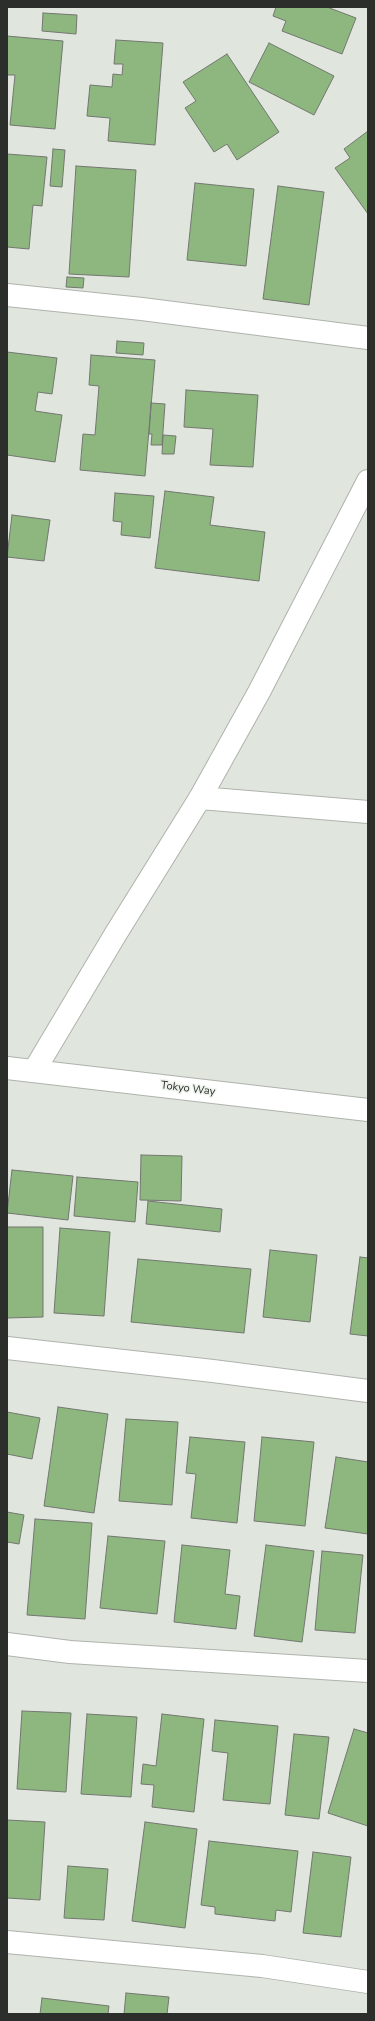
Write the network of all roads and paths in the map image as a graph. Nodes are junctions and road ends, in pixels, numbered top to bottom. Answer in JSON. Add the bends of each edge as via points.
{"nodes":[{"id":1,"x":7,"y":295,"type":"edge"},
{"id":2,"x":368,"y":338,"type":"edge"},
{"id":3,"x":368,"y":481,"type":"edge"},
{"id":4,"x":200,"y":798,"type":"junction"},
{"id":5,"x":368,"y":812,"type":"edge"},
{"id":6,"x":7,"y":1068,"type":"edge"},
{"id":7,"x":34,"y":1071,"type":"junction"},
{"id":8,"x":368,"y":1110,"type":"edge"},
{"id":9,"x":7,"y":1348,"type":"edge"},
{"id":10,"x":368,"y":1391,"type":"edge"},
{"id":11,"x":7,"y":1644,"type":"edge"},
{"id":12,"x":368,"y":1671,"type":"edge"},
{"id":13,"x":7,"y":1942,"type":"edge"},
{"id":14,"x":368,"y":1982,"type":"edge"}],
"edges":[{"from":1,"to":2,"type":"street","via":[[142,309]]},
{"from":3,"to":4,"type":"street","via":[[259,692]]},
{"from":4,"to":5,"type":"street"},
{"from":4,"to":7,"type":"street"},
{"from":6,"to":7,"type":"street","name":"Tokyo Way"},
{"from":7,"to":8,"type":"street","name":"Tokyo Way"},
{"from":9,"to":10,"type":"street"},
{"from":11,"to":12,"type":"street","via":[[70,1652]]},
{"from":13,"to":14,"type":"street","via":[[262,1966]]}]}
